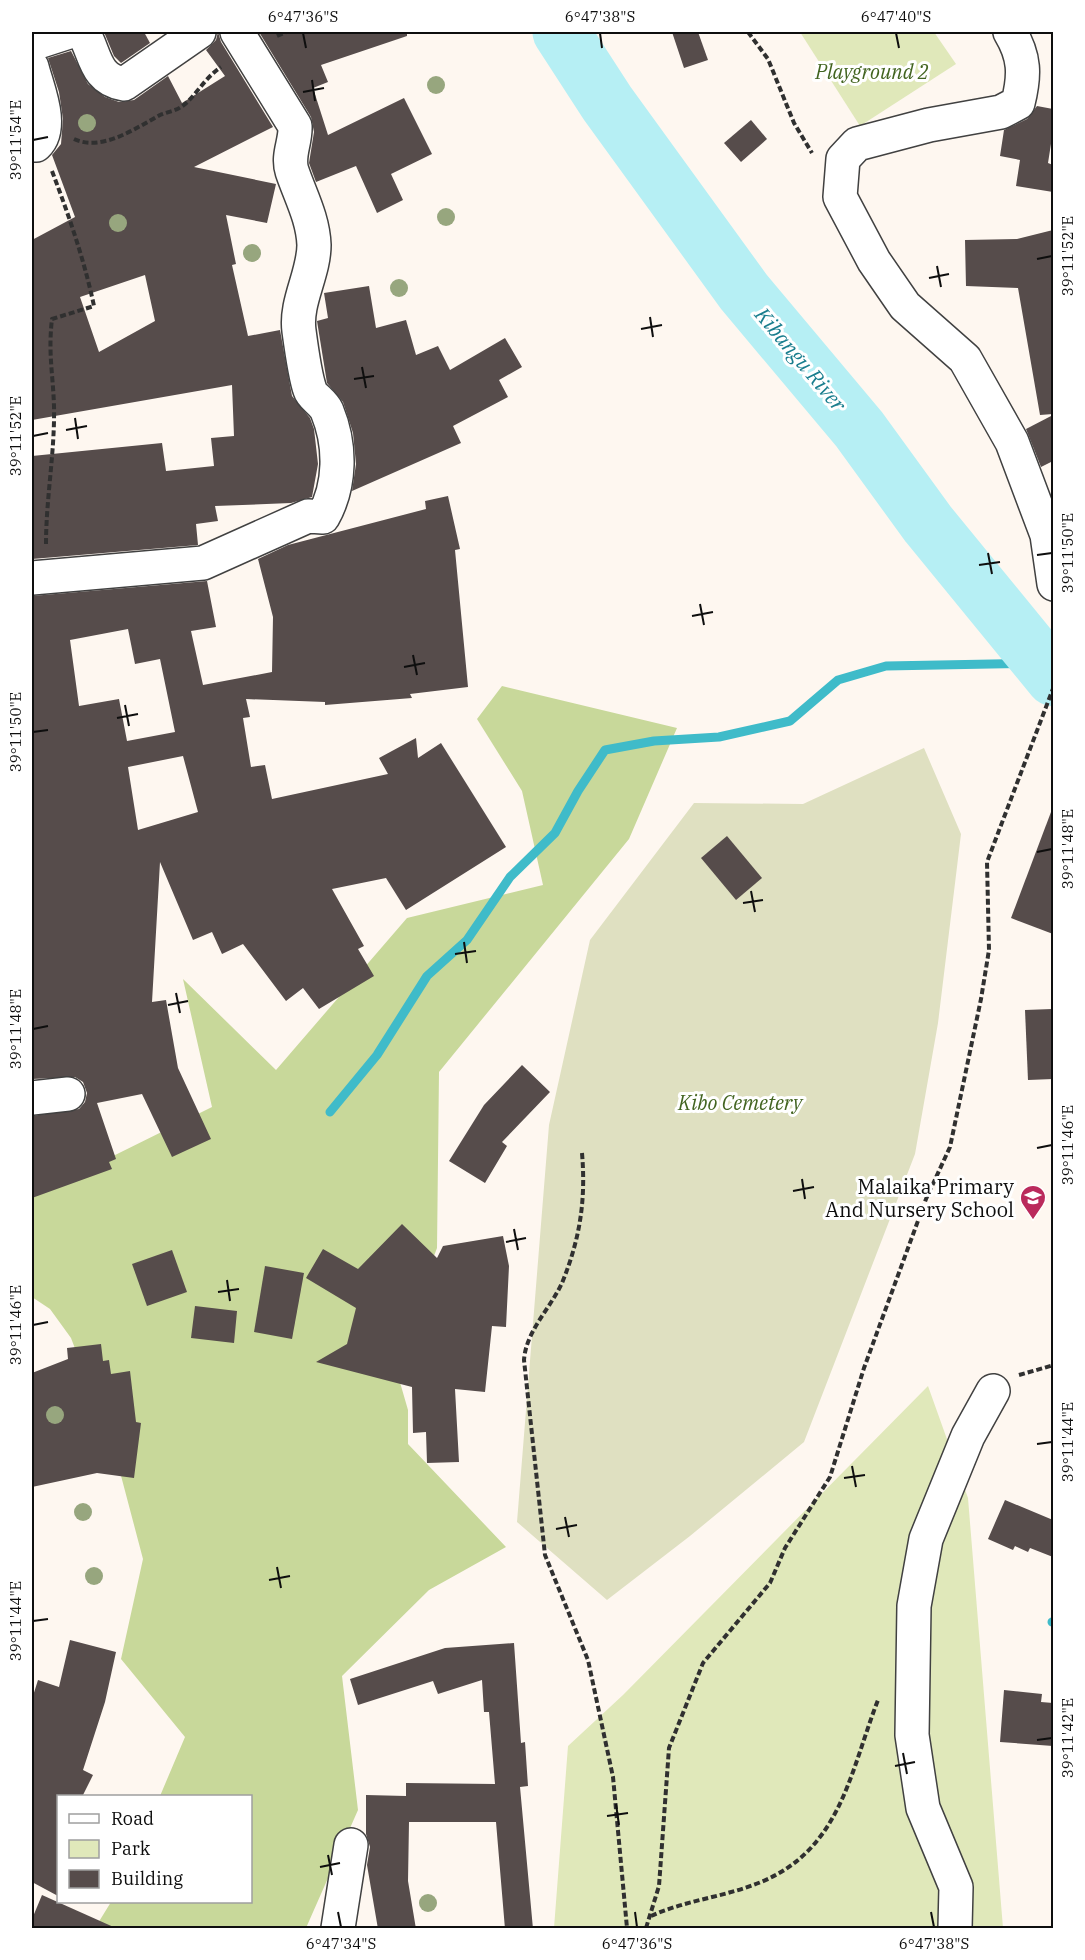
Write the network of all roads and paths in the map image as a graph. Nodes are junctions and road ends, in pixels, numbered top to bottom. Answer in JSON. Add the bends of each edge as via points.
{"nodes":[{"id":1,"x":69,"y":32,"type":"edge"},
{"id":2,"x":83,"y":32,"type":"edge"},
{"id":3,"x":199,"y":32,"type":"edge"},
{"id":4,"x":286,"y":32,"type":"edge"},
{"id":5,"x":748,"y":32,"type":"edge"},
{"id":6,"x":1010,"y":32,"type":"edge"},
{"id":7,"x":242,"y":41,"type":"edge"},
{"id":8,"x":32,"y":44,"type":"edge"},
{"id":9,"x":32,"y":67,"type":"edge"},
{"id":10,"x":36,"y":142,"type":"edge"},
{"id":11,"x":840,"y":197,"type":"junction"},
{"id":12,"x":39,"y":578,"type":"edge"},
{"id":13,"x":1053,"y":584,"type":"edge"},
{"id":14,"x":1053,"y":686,"type":"edge"},
{"id":15,"x":68,"y":1094,"type":"dead end"},
{"id":16,"x":32,"y":1098,"type":"edge"},
{"id":17,"x":582,"y":1153,"type":"dead end"},
{"id":18,"x":993,"y":1391,"type":"dead end"},
{"id":19,"x":880,"y":1696,"type":"dead end"},
{"id":20,"x":351,"y":1845,"type":"dead end"},
{"id":21,"x":651,"y":1916,"type":"junction"},
{"id":22,"x":338,"y":1929,"type":"edge"},
{"id":23,"x":627,"y":1929,"type":"edge"},
{"id":24,"x":646,"y":1929,"type":"edge"},
{"id":25,"x":955,"y":1929,"type":"edge"}],
"edges":[{"from":1,"to":8,"type":"street"},
{"from":2,"to":3,"type":"street","via":[[97,70],[109,81],[124,84]]},
{"from":4,"to":7,"type":"path"},
{"from":5,"to":11,"type":"path","via":[[768,59],[794,123]]},
{"from":6,"to":11,"type":"street","via":[[1024,75],[1018,103],[1001,112],[857,144],[843,159]]},
{"from":7,"to":10,"type":"path","via":[[183,106],[160,115],[143,128],[108,141],[77,141],[65,135],[52,135]]},
{"from":7,"to":12,"type":"street","via":[[295,126],[291,170],[305,202],[314,247],[299,329],[310,391],[327,411],[338,456],[332,500],[323,516],[308,516],[203,563]]},
{"from":9,"to":10,"type":"street","via":[[44,112]]},
{"from":10,"to":12,"type":"path","via":[[76,238],[94,306],[52,319],[48,350],[54,407]]},
{"from":11,"to":13,"type":"street","via":[[874,261],[904,306],[965,359],[1012,442],[1047,536]]},
{"from":14,"to":21,"type":"path","via":[[987,862],[989,950],[951,1147],[926,1199],[864,1368],[830,1477],[785,1548],[770,1583],[703,1663],[669,1748],[659,1886]]},
{"from":15,"to":16,"type":"street"},
{"from":17,"to":23,"type":"path","via":[[585,1192],[577,1239],[561,1284],[525,1345],[524,1360],[545,1555],[588,1660],[613,1777]]},
{"from":18,"to":25,"type":"street","via":[[968,1436],[926,1539],[914,1606],[912,1735],[923,1808],[956,1887]]},
{"from":19,"to":21,"type":"path","via":[[838,1811],[811,1850],[789,1869],[759,1883]]},
{"from":20,"to":22,"type":"street"},
{"from":21,"to":24,"type":"path"}]}
